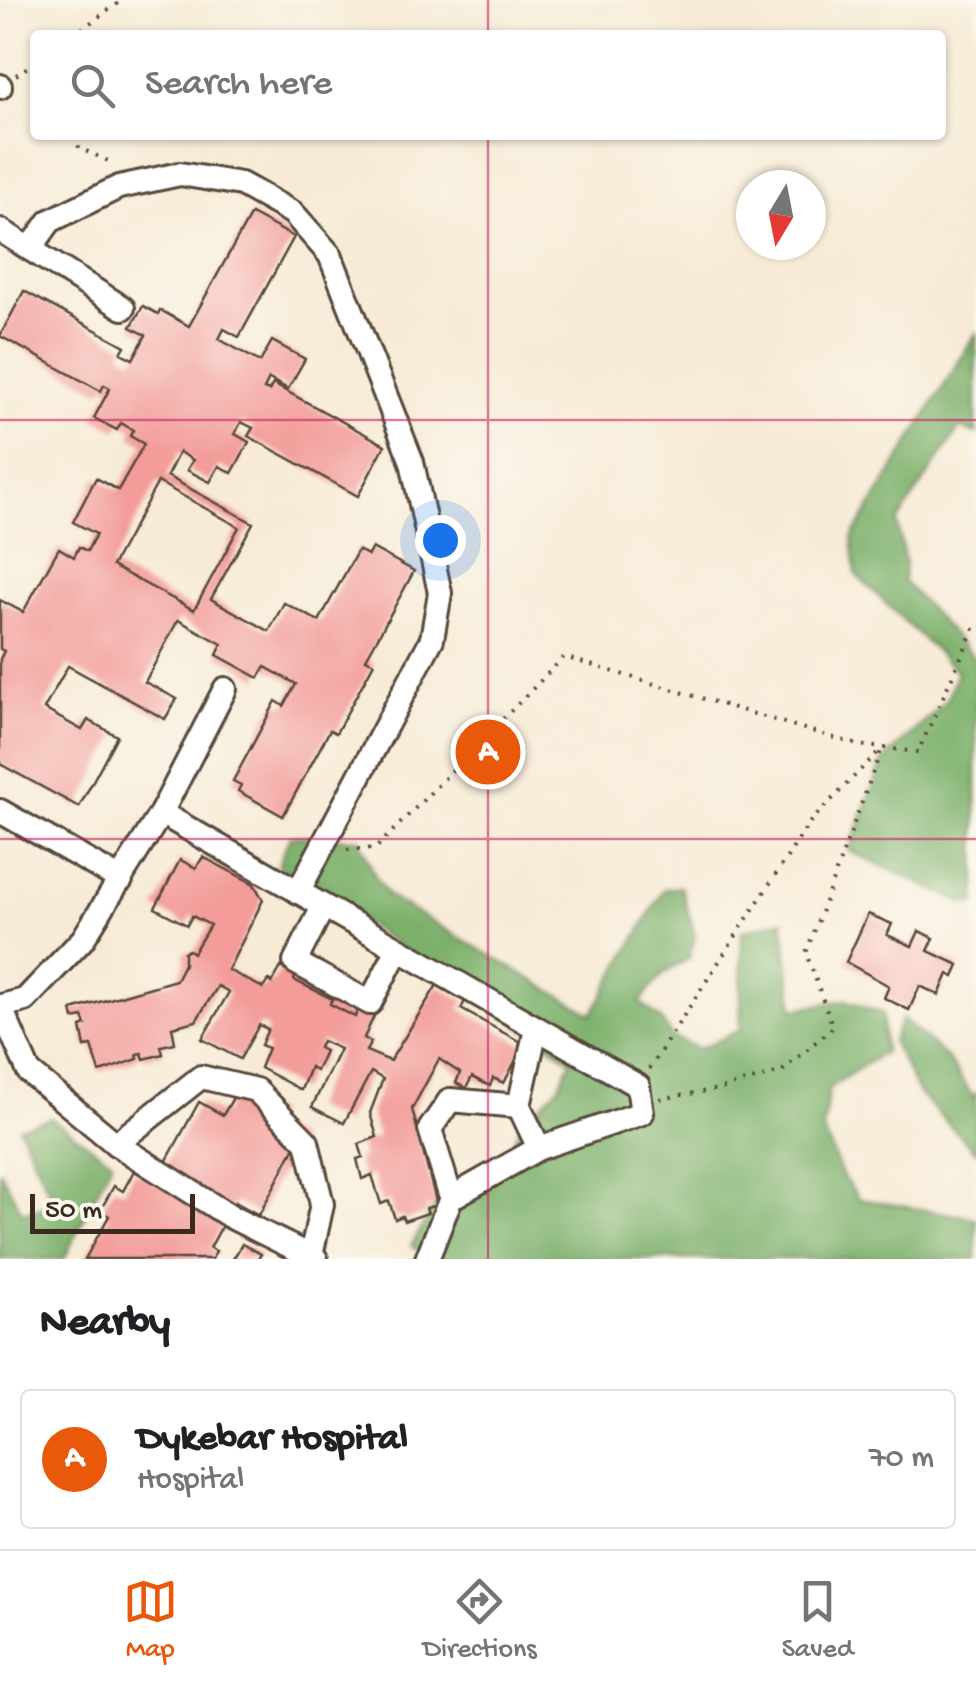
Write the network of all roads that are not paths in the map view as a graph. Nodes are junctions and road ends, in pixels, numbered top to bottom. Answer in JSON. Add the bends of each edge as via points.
{"nodes":[{"id":1,"x":0,"y":230,"type":"edge"},
{"id":2,"x":30,"y":249,"type":"junction"},
{"id":3,"x":122,"y":308,"type":"dead end"},
{"id":4,"x":225,"y":690,"type":"dead end"},
{"id":5,"x":0,"y":811,"type":"edge"},
{"id":6,"x":161,"y":813,"type":"junction"},
{"id":7,"x":121,"y":880,"type":"junction"},
{"id":8,"x":298,"y":892,"type":"junction"},
{"id":9,"x":323,"y":907,"type":"junction"},
{"id":10,"x":398,"y":949,"type":"junction"},
{"id":11,"x":0,"y":1006,"type":"edge"},
{"id":12,"x":536,"y":1029,"type":"junction"},
{"id":13,"x":520,"y":1106,"type":"junction"},
{"id":14,"x":116,"y":1144,"type":"junction"},
{"id":15,"x":539,"y":1148,"type":"junction"},
{"id":16,"x":451,"y":1198,"type":"junction"},
{"id":17,"x":313,"y":1258,"type":"edge"},
{"id":18,"x":427,"y":1259,"type":"edge"}],
"edges":[{"from":1,"to":2,"type":"lane"},
{"from":2,"to":3,"type":"lane"},
{"from":2,"to":8,"type":"lane","via":[[50,221],[119,187],[180,174],[241,184],[293,214],[330,255],[412,462],[440,593],[432,639]]},
{"from":4,"to":6,"type":"lane"},
{"from":5,"to":7,"type":"lane"},
{"from":6,"to":7,"type":"lane"},
{"from":6,"to":8,"type":"lane"},
{"from":7,"to":11,"type":"lane","via":[[84,939],[25,1000]]},
{"from":8,"to":9,"type":"lane"},
{"from":9,"to":10,"type":"lane"},
{"from":9,"to":10,"type":"lane","via":[[295,962],[370,1003]]},
{"from":10,"to":12,"type":"lane"},
{"from":11,"to":14,"type":"lane","via":[[29,1072]]},
{"from":12,"to":13,"type":"lane"},
{"from":12,"to":15,"type":"lane","via":[[639,1094],[642,1113]]},
{"from":13,"to":15,"type":"lane"},
{"from":13,"to":16,"type":"lane","via":[[450,1100],[430,1129]]},
{"from":14,"to":17,"type":"lane","via":[[231,1217]]},
{"from":14,"to":17,"type":"lane","via":[[201,1077],[256,1090],[307,1142],[322,1204]]},
{"from":15,"to":16,"type":"lane"},
{"from":16,"to":18,"type":"lane"}]}
